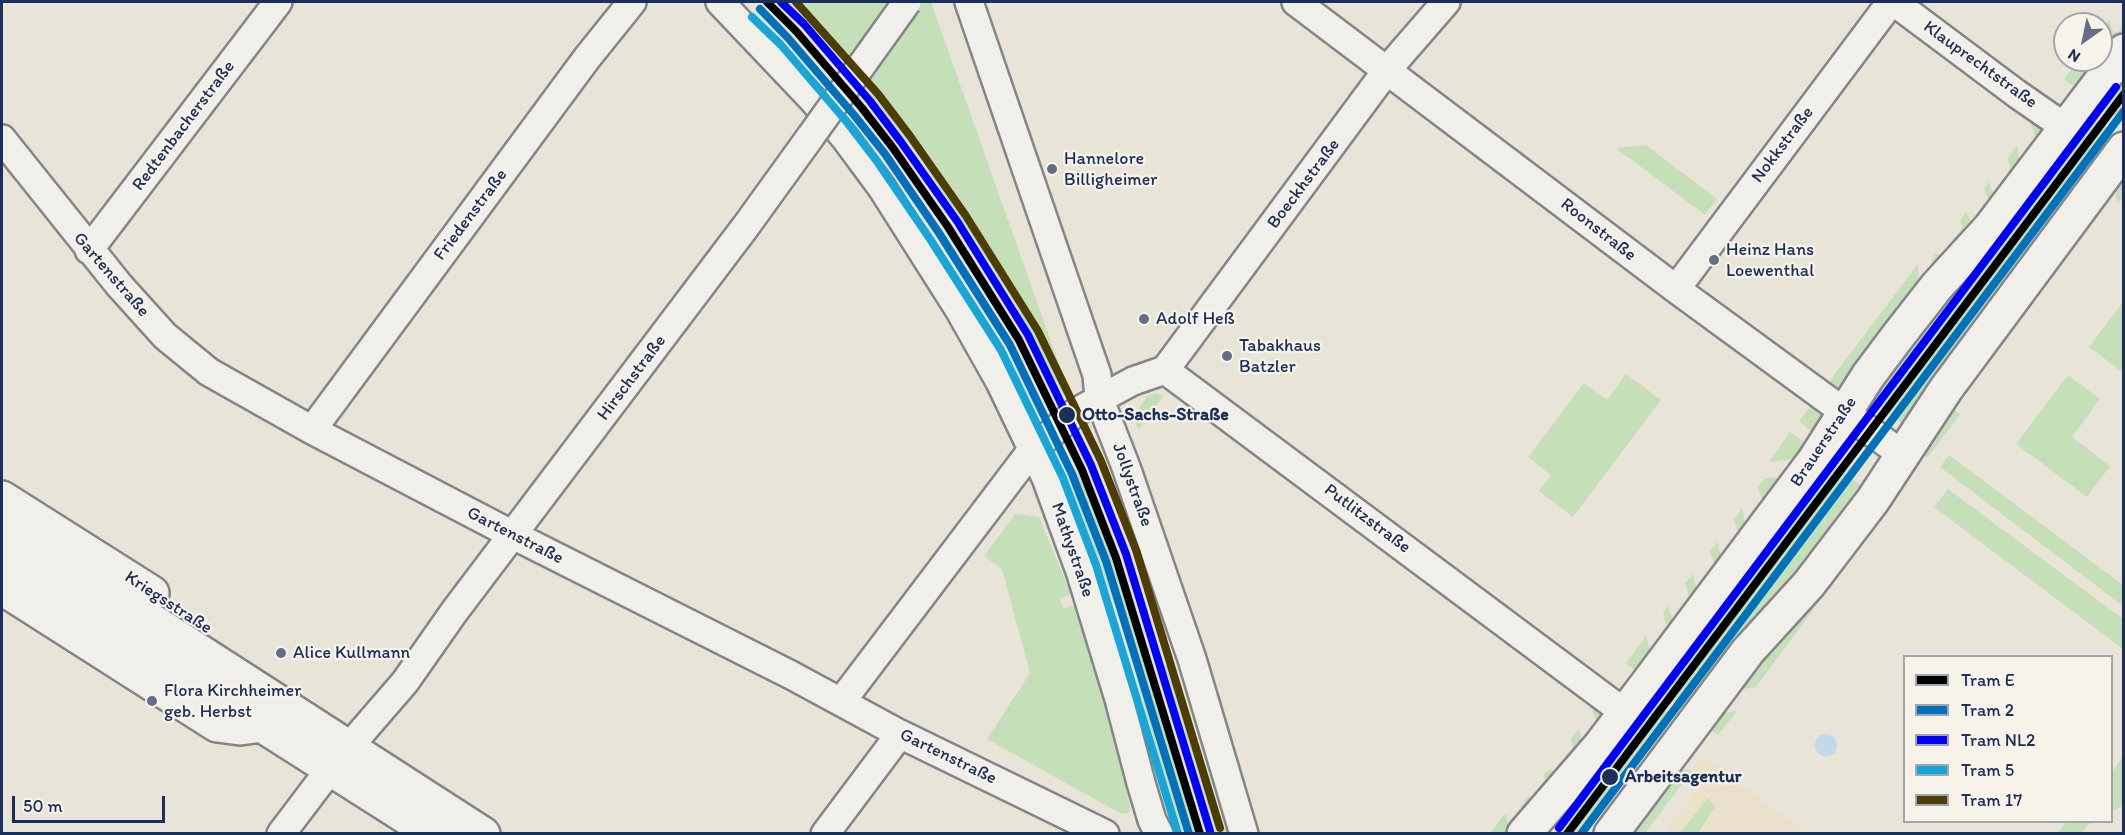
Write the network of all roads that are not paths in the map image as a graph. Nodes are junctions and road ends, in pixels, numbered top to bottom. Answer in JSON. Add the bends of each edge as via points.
{"nodes":[{"id":1,"x":278,"y":2,"type":"edge"},
{"id":2,"x":632,"y":2,"type":"edge"},
{"id":3,"x":720,"y":2,"type":"edge"},
{"id":4,"x":908,"y":2,"type":"edge"},
{"id":5,"x":969,"y":2,"type":"edge"},
{"id":6,"x":1296,"y":2,"type":"edge"},
{"id":7,"x":1446,"y":2,"type":"edge"},
{"id":8,"x":1892,"y":2,"type":"edge"},
{"id":9,"x":2124,"y":51,"type":"edge"},
{"id":10,"x":1388,"y":70,"type":"junction"},
{"id":11,"x":2066,"y":128,"type":"junction"},
{"id":12,"x":2,"y":139,"type":"edge"},
{"id":13,"x":2124,"y":149,"type":"edge"},
{"id":14,"x":89,"y":250,"type":"junction"},
{"id":15,"x":1676,"y":289,"type":"junction"},
{"id":16,"x":1166,"y":370,"type":"junction"},
{"id":17,"x":1099,"y":398,"type":"junction"},
{"id":18,"x":1844,"y":413,"type":"junction"},
{"id":19,"x":312,"y":430,"type":"junction"},
{"id":20,"x":1032,"y":450,"type":"junction"},
{"id":21,"x":1903,"y":455,"type":"junction"},
{"id":22,"x":2,"y":498,"type":"edge"},
{"id":23,"x":2,"y":524,"type":"edge"},
{"id":24,"x":513,"y":535,"type":"junction"},
{"id":25,"x":2,"y":560,"type":"edge"},
{"id":26,"x":2,"y":588,"type":"edge"},
{"id":27,"x":841,"y":702,"type":"junction"},
{"id":28,"x":1625,"y":713,"type":"junction"},
{"id":29,"x":261,"y":725,"type":"junction"},
{"id":30,"x":900,"y":734,"type":"junction"},
{"id":31,"x":311,"y":739,"type":"junction"},
{"id":32,"x":339,"y":758,"type":"junction"},
{"id":33,"x":281,"y":834,"type":"edge"},
{"id":34,"x":433,"y":834,"type":"edge"},
{"id":35,"x":483,"y":834,"type":"edge"},
{"id":36,"x":825,"y":834,"type":"edge"},
{"id":37,"x":1105,"y":834,"type":"edge"},
{"id":38,"x":1159,"y":834,"type":"edge"},
{"id":39,"x":1244,"y":834,"type":"edge"},
{"id":40,"x":1524,"y":834,"type":"edge"},
{"id":41,"x":1611,"y":834,"type":"edge"}],
"edges":[{"from":1,"to":14,"type":"street","name":"Redtenbacherstraße"},
{"from":2,"to":19,"type":"street","name":"Friedenstraße"},
{"from":3,"to":20,"type":"street","name":"Mathystraße","via":[[814,101],[882,188],[960,311]]},
{"from":4,"to":24,"type":"street","name":"Hirschstraße","bridge":true,"via":[[746,226]]},
{"from":5,"to":17,"type":"street","name":"Jollystraße","via":[[1096,375]]},
{"from":6,"to":10,"type":"street","name":"Roonstraße"},
{"from":7,"to":10,"type":"street","name":"Boeckhstraße"},
{"from":8,"to":11,"type":"street","name":"Klauprechtstraße"},
{"from":8,"to":15,"type":"street","name":"Nokkstraße"},
{"from":9,"to":11,"type":"main road","name":"Brauerstraße"},
{"from":10,"to":15,"type":"street","name":"Roonstraße"},
{"from":10,"to":16,"type":"street","name":"Boeckhstraße"},
{"from":11,"to":18,"type":"main road","name":"Brauerstraße","via":[[1990,228],[1937,286]]},
{"from":12,"to":14,"type":"street","name":"Gartenstraße"},
{"from":13,"to":21,"type":"main road","via":[[1957,374]]},
{"from":14,"to":19,"type":"street","name":"Gartenstraße","via":[[165,336],[193,360]]},
{"from":15,"to":18,"type":"street","name":"Roonstraße"},
{"from":16,"to":17,"type":"street"},
{"from":16,"to":28,"type":"street","name":"Putlitzstraße"},
{"from":17,"to":20,"type":"street","via":[[1060,424]]},
{"from":17,"to":39,"type":"street","name":"Jollystraße","via":[[1192,659]]},
{"from":18,"to":21,"type":"street","name":"Roonstraße"},
{"from":18,"to":28,"type":"main road","name":"Brauerstraße","via":[[1814,461]]},
{"from":19,"to":24,"type":"street","name":"Gartenstraße"},
{"from":20,"to":27,"type":"street"},
{"from":20,"to":38,"type":"street","name":"Mathystraße","via":[[1081,574]]},
{"from":21,"to":41,"type":"main road","via":[[1809,584],[1748,651]]},
{"from":22,"to":31,"type":"main road","name":"Kriegsstraße","via":[[267,667]]},
{"from":23,"to":31,"type":"main road"},
{"from":24,"to":27,"type":"street","name":"Gartenstraße"},
{"from":24,"to":32,"type":"street","name":"Hirschstraße","via":[[405,682]]},
{"from":25,"to":29,"type":"main road"},
{"from":26,"to":29,"type":"main road","via":[[217,725]]},
{"from":27,"to":30,"type":"street","name":"Gartenstraße"},
{"from":28,"to":40,"type":"main road","name":"Brauerstraße"},
{"from":29,"to":31,"type":"main road"},
{"from":30,"to":36,"type":"street"},
{"from":30,"to":37,"type":"street","name":"Gartenstraße"},
{"from":31,"to":32,"type":"main road","name":"Kriegsstraße"},
{"from":32,"to":33,"type":"street","name":"Hirschstraße"},
{"from":32,"to":34,"type":"main road","name":"Kriegsstraße"},
{"from":32,"to":35,"type":"main road","via":[[396,777]]}]}
